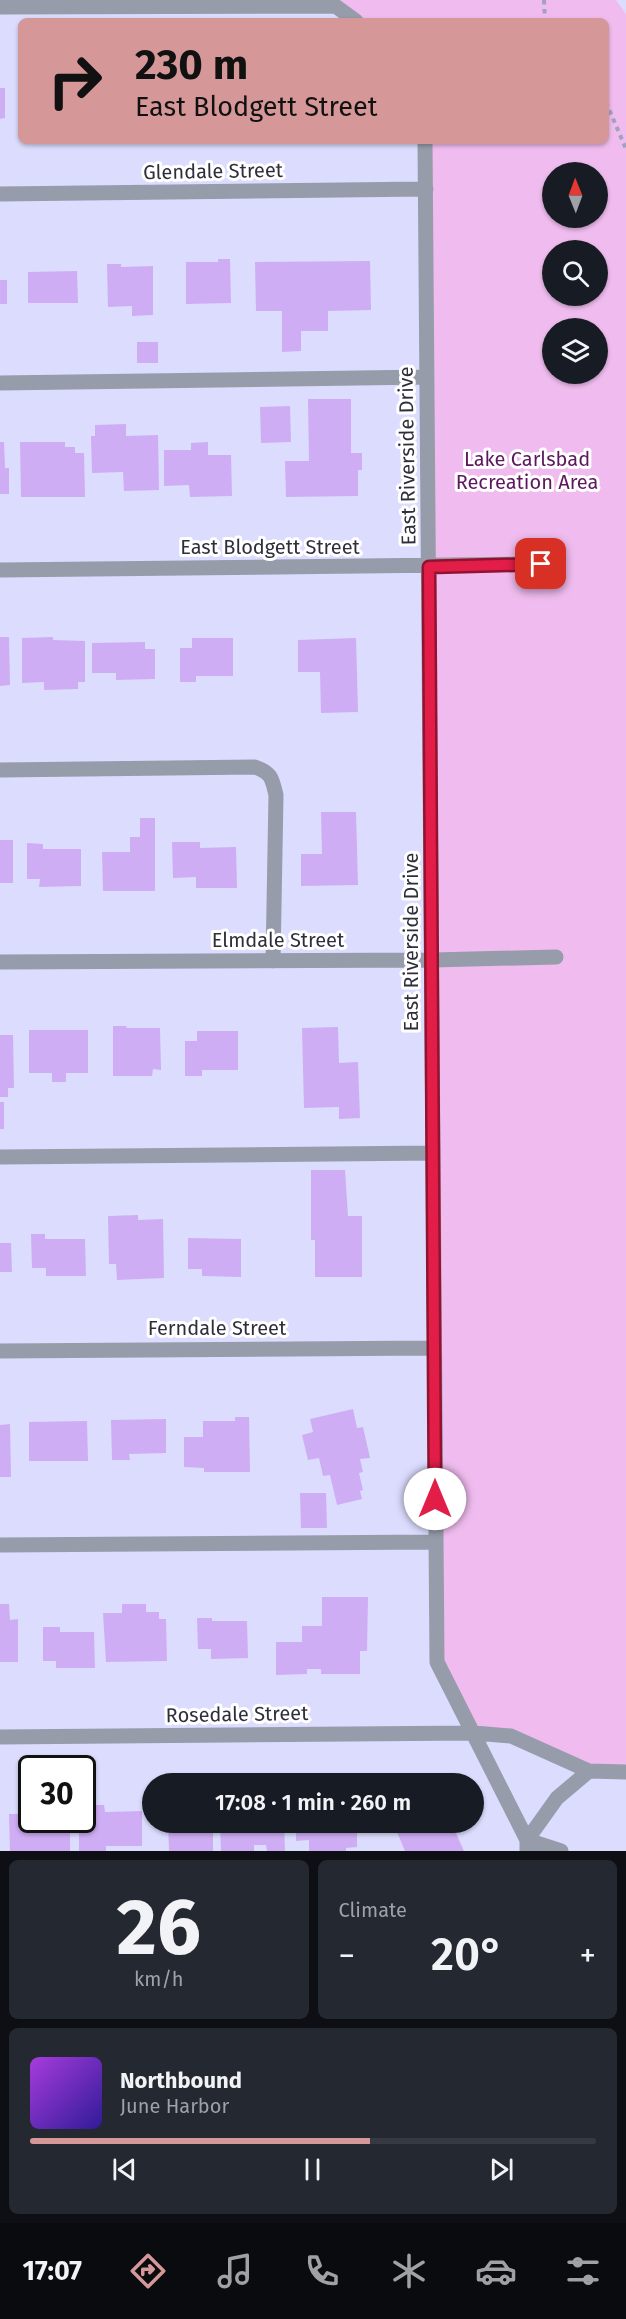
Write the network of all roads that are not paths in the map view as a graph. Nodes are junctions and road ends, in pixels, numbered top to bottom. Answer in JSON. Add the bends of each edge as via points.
{"nodes":[{"id":1,"x":331,"y":3,"type":"edge"},
{"id":2,"x":0,"y":7,"type":"edge"},
{"id":3,"x":352,"y":18,"type":"edge"},
{"id":4,"x":425,"y":144,"type":"edge"},
{"id":5,"x":426,"y":189,"type":"junction"},
{"id":6,"x":0,"y":194,"type":"edge"},
{"id":7,"x":427,"y":377,"type":"junction"},
{"id":8,"x":0,"y":383,"type":"edge"},
{"id":9,"x":541,"y":564,"type":"dead end"},
{"id":10,"x":429,"y":567,"type":"junction"},
{"id":11,"x":0,"y":570,"type":"edge"},
{"id":12,"x":0,"y":770,"type":"edge"},
{"id":13,"x":555,"y":957,"type":"dead end"},
{"id":14,"x":433,"y":960,"type":"junction"},
{"id":15,"x":273,"y":961,"type":"junction"},
{"id":16,"x":0,"y":962,"type":"edge"},
{"id":17,"x":433,"y":1153,"type":"junction"},
{"id":18,"x":0,"y":1157,"type":"edge"},
{"id":19,"x":434,"y":1348,"type":"junction"},
{"id":20,"x":0,"y":1351,"type":"edge"},
{"id":21,"x":435,"y":1542,"type":"junction"},
{"id":22,"x":0,"y":1545,"type":"edge"},
{"id":23,"x":474,"y":1733,"type":"junction"},
{"id":24,"x":0,"y":1737,"type":"edge"},
{"id":25,"x":589,"y":1771,"type":"junction"},
{"id":26,"x":623,"y":1774,"type":"edge"},
{"id":27,"x":527,"y":1845,"type":"edge"},
{"id":28,"x":561,"y":1851,"type":"edge"}],
"edges":[{"from":1,"to":2,"type":"street"},
{"from":1,"to":3,"type":"street"},
{"from":4,"to":5,"type":"street","name":"East Riverside Drive"},
{"from":5,"to":6,"type":"street","name":"Glendale Street"},
{"from":5,"to":7,"type":"street","name":"East Riverside Drive"},
{"from":7,"to":8,"type":"street"},
{"from":7,"to":10,"type":"street","name":"East Riverside Drive"},
{"from":9,"to":10,"type":"street","name":"East Blodgett Street"},
{"from":10,"to":11,"type":"street","name":"East Blodgett Street"},
{"from":10,"to":14,"type":"street","name":"East Riverside Drive"},
{"from":12,"to":15,"type":"street","via":[[255,767],[265,771],[271,776],[276,795]]},
{"from":13,"to":14,"type":"street","name":"Elmdale Street"},
{"from":14,"to":15,"type":"street","name":"Elmdale Street"},
{"from":14,"to":17,"type":"street","name":"East Riverside Drive"},
{"from":15,"to":16,"type":"street","name":"Elmdale Street"},
{"from":17,"to":18,"type":"street"},
{"from":17,"to":19,"type":"street","name":"East Riverside Drive"},
{"from":19,"to":20,"type":"street","name":"Ferndale Street"},
{"from":19,"to":21,"type":"street","name":"East Riverside Drive"},
{"from":21,"to":22,"type":"street"},
{"from":21,"to":23,"type":"street","name":"East Riverside Drive","via":[[436,1662]]},
{"from":23,"to":24,"type":"street","name":"Rosedale Street"},
{"from":23,"to":25,"type":"street","via":[[511,1736]]},
{"from":23,"to":27,"type":"street","name":"East Riverside Drive"},
{"from":25,"to":26,"type":"street"},
{"from":25,"to":27,"type":"street","via":[[557,1798]]},
{"from":27,"to":28,"type":"street"}]}
